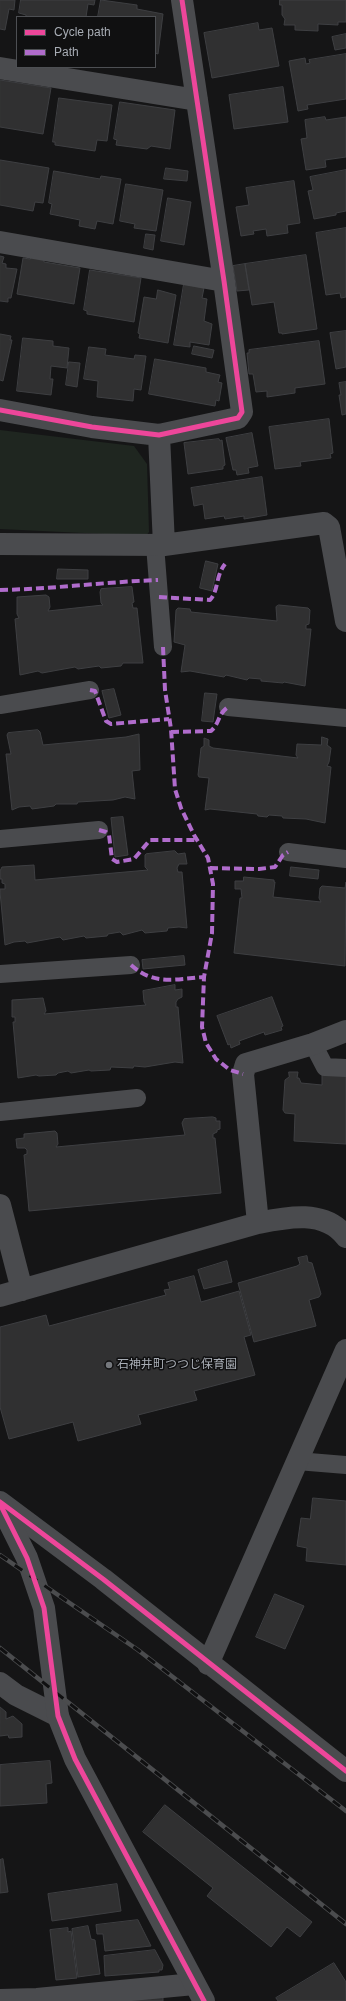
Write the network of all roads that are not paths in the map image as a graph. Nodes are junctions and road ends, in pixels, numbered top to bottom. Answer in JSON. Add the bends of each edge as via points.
{"nodes":[{"id":1,"x":182,"y":0,"type":"edge"},
{"id":2,"x":0,"y":68,"type":"edge"},
{"id":3,"x":197,"y":100,"type":"junction"},
{"id":4,"x":0,"y":242,"type":"edge"},
{"id":5,"x":224,"y":281,"type":"junction"},
{"id":6,"x":0,"y":410,"type":"edge"},
{"id":7,"x":159,"y":435,"type":"junction"},
{"id":8,"x":0,"y":544,"type":"edge"},
{"id":9,"x":159,"y":545,"type":"junction"},
{"id":10,"x":346,"y":621,"type":"edge"},
{"id":11,"x":163,"y":647,"type":"dead end"},
{"id":12,"x":90,"y":690,"type":"dead end"},
{"id":13,"x":0,"y":705,"type":"edge"},
{"id":14,"x":228,"y":708,"type":"dead end"},
{"id":15,"x":346,"y":718,"type":"edge"},
{"id":16,"x":99,"y":830,"type":"dead end"},
{"id":17,"x":0,"y":839,"type":"edge"},
{"id":18,"x":288,"y":852,"type":"dead end"},
{"id":19,"x":346,"y":859,"type":"edge"},
{"id":20,"x":131,"y":965,"type":"dead end"},
{"id":21,"x":0,"y":974,"type":"edge"},
{"id":22,"x":346,"y":1031,"type":"edge"},
{"id":23,"x":313,"y":1044,"type":"junction"},
{"id":24,"x":346,"y":1068,"type":"edge"},
{"id":25,"x":137,"y":1098,"type":"dead end"},
{"id":26,"x":0,"y":1112,"type":"edge"},
{"id":27,"x":0,"y":1205,"type":"edge"},
{"id":28,"x":258,"y":1223,"type":"junction"},
{"id":29,"x":346,"y":1237,"type":"edge"},
{"id":30,"x":22,"y":1290,"type":"junction"},
{"id":31,"x":0,"y":1296,"type":"edge"},
{"id":32,"x":346,"y":1350,"type":"edge"},
{"id":33,"x":297,"y":1461,"type":"junction"},
{"id":34,"x":346,"y":1465,"type":"edge"},
{"id":35,"x":0,"y":1503,"type":"edge"},
{"id":36,"x":208,"y":1664,"type":"junction"},
{"id":37,"x":0,"y":1683,"type":"edge"},
{"id":38,"x":58,"y":1716,"type":"junction"},
{"id":39,"x":346,"y":1771,"type":"edge"},
{"id":40,"x":199,"y":1992,"type":"edge"},
{"id":41,"x":0,"y":2000,"type":"edge"},
{"id":42,"x":37,"y":2000,"type":"edge"}],
"edges":[{"from":1,"to":3,"type":"street"},
{"from":2,"to":3,"type":"street"},
{"from":3,"to":5,"type":"street"},
{"from":4,"to":5,"type":"street"},
{"from":5,"to":7,"type":"street","via":[[242,412],[238,418]]},
{"from":6,"to":7,"type":"street","via":[[92,427]]},
{"from":7,"to":9,"type":"street"},
{"from":8,"to":9,"type":"street"},
{"from":9,"to":10,"type":"street","via":[[324,523],[329,527]]},
{"from":9,"to":11,"type":"lane"},
{"from":12,"to":13,"type":"lane"},
{"from":14,"to":15,"type":"lane"},
{"from":16,"to":17,"type":"lane"},
{"from":18,"to":19,"type":"lane"},
{"from":20,"to":21,"type":"lane"},
{"from":22,"to":23,"type":"street"},
{"from":23,"to":24,"type":"lane","via":[[326,1067]]},
{"from":23,"to":28,"type":"street","via":[[246,1064],[243,1074]]},
{"from":25,"to":26,"type":"lane"},
{"from":27,"to":30,"type":"street"},
{"from":28,"to":29,"type":"street","via":[[293,1216],[322,1220],[343,1232]]},
{"from":28,"to":30,"type":"street"},
{"from":30,"to":31,"type":"street"},
{"from":32,"to":33,"type":"street"},
{"from":33,"to":34,"type":"lane"},
{"from":33,"to":36,"type":"street"},
{"from":35,"to":36,"type":"street","via":[[103,1579]]},
{"from":35,"to":38,"type":"street","via":[[26,1558],[44,1608]]},
{"from":36,"to":39,"type":"street"},
{"from":37,"to":38,"type":"street","via":[[16,1696]]},
{"from":38,"to":40,"type":"street","via":[[75,1759]]},
{"from":40,"to":42,"type":"street"},
{"from":41,"to":42,"type":"street"}]}
